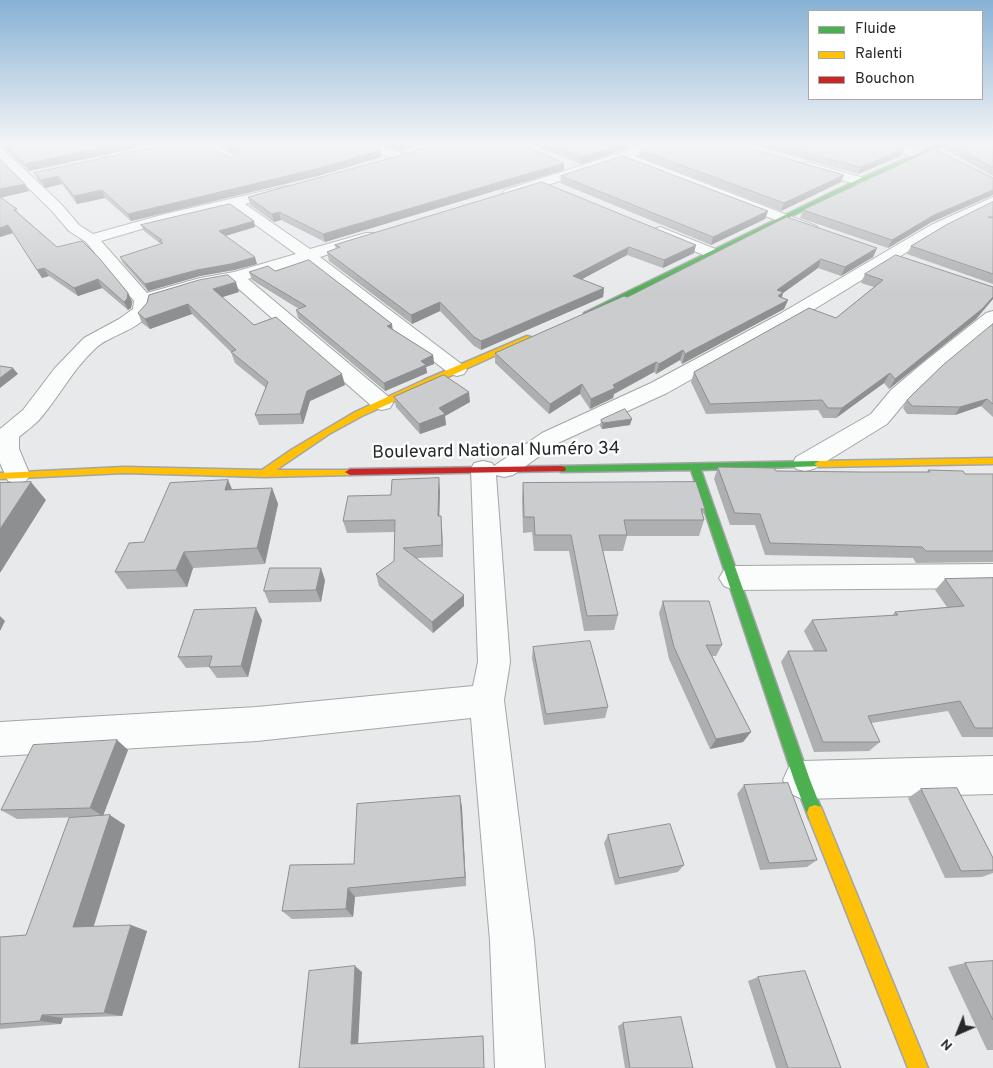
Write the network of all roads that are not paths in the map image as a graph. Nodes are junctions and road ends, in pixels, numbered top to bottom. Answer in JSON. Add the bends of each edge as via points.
{"nodes":[{"id":1,"x":41,"y":193,"type":"edge"},
{"id":2,"x":276,"y":193,"type":"edge"},
{"id":3,"x":509,"y":193,"type":"edge"},
{"id":4,"x":716,"y":193,"type":"edge"},
{"id":5,"x":836,"y":193,"type":"edge"},
{"id":6,"x":495,"y":197,"type":"edge"},
{"id":7,"x":993,"y":201,"type":"edge"},
{"id":8,"x":235,"y":203,"type":"junction"},
{"id":9,"x":784,"y":219,"type":"junction"},
{"id":10,"x":650,"y":227,"type":"edge"},
{"id":11,"x":384,"y":231,"type":"edge"},
{"id":12,"x":824,"y":234,"type":"edge"},
{"id":13,"x":91,"y":239,"type":"junction"},
{"id":14,"x":712,"y":253,"type":"junction"},
{"id":15,"x":883,"y":254,"type":"junction"},
{"id":16,"x":308,"y":256,"type":"junction"},
{"id":17,"x":910,"y":263,"type":"edge"},
{"id":18,"x":236,"y":278,"type":"junction"},
{"id":19,"x":144,"y":300,"type":"junction"},
{"id":20,"x":581,"y":316,"type":"edge"},
{"id":21,"x":993,"y":318,"type":"edge"},
{"id":22,"x":537,"y":335,"type":"edge"},
{"id":23,"x":457,"y":370,"type":"junction"},
{"id":24,"x":382,"y":403,"type":"junction"},
{"id":25,"x":993,"y":461,"type":"edge"},
{"id":26,"x":805,"y":463,"type":"junction"},
{"id":27,"x":695,"y":466,"type":"junction"},
{"id":28,"x":493,"y":469,"type":"junction"},
{"id":29,"x":264,"y":474,"type":"junction"},
{"id":30,"x":9,"y":476,"type":"edge"},
{"id":31,"x":993,"y":576,"type":"edge"},
{"id":32,"x":734,"y":578,"type":"junction"},
{"id":33,"x":487,"y":700,"type":"junction"},
{"id":34,"x":0,"y":739,"type":"edge"},
{"id":35,"x":993,"y":775,"type":"edge"},
{"id":36,"x":802,"y":780,"type":"junction"},
{"id":37,"x":520,"y":1068,"type":"edge"},
{"id":38,"x":918,"y":1068,"type":"edge"}],
"edges":[{"from":1,"to":13,"type":"street","via":[[74,228]]},
{"from":2,"to":8,"type":"street"},
{"from":3,"to":6,"type":"street"},
{"from":4,"to":9,"type":"street"},
{"from":5,"to":9,"type":"street"},
{"from":7,"to":15,"type":"street"},
{"from":8,"to":13,"type":"street"},
{"from":8,"to":16,"type":"street"},
{"from":9,"to":12,"type":"street"},
{"from":9,"to":14,"type":"street"},
{"from":10,"to":14,"type":"street"},
{"from":11,"to":16,"type":"street"},
{"from":13,"to":19,"type":"street"},
{"from":14,"to":20,"type":"street"},
{"from":15,"to":17,"type":"street"},
{"from":15,"to":28,"type":"street","via":[[785,319],[659,388],[550,438]]},
{"from":16,"to":18,"type":"street"},
{"from":16,"to":23,"type":"street"},
{"from":18,"to":19,"type":"street","via":[[200,283]]},
{"from":18,"to":24,"type":"street"},
{"from":19,"to":30,"type":"street","via":[[142,311],[91,342],[62,372],[31,415],[7,435]]},
{"from":21,"to":26,"type":"street","via":[[917,378],[879,419]]},
{"from":22,"to":23,"type":"street"},
{"from":23,"to":24,"type":"street"},
{"from":24,"to":29,"type":"street","via":[[293,451]]},
{"from":25,"to":26,"type":"street","name":"Boulevard National Numéro 34"},
{"from":26,"to":27,"type":"street","name":"Boulevard National Numéro 34"},
{"from":27,"to":28,"type":"street","name":"Boulevard National Numéro 34"},
{"from":27,"to":32,"type":"street"},
{"from":28,"to":29,"type":"street","name":"Boulevard National Numéro 34"},
{"from":28,"to":33,"type":"street","via":[[494,662]]},
{"from":29,"to":30,"type":"street","name":"Boulevard National Numéro 34","via":[[124,470]]},
{"from":31,"to":32,"type":"street"},
{"from":32,"to":36,"type":"street"},
{"from":33,"to":34,"type":"street","via":[[256,724]]},
{"from":33,"to":37,"type":"street","via":[[512,941]]},
{"from":35,"to":36,"type":"street"},
{"from":36,"to":38,"type":"street"}]}
